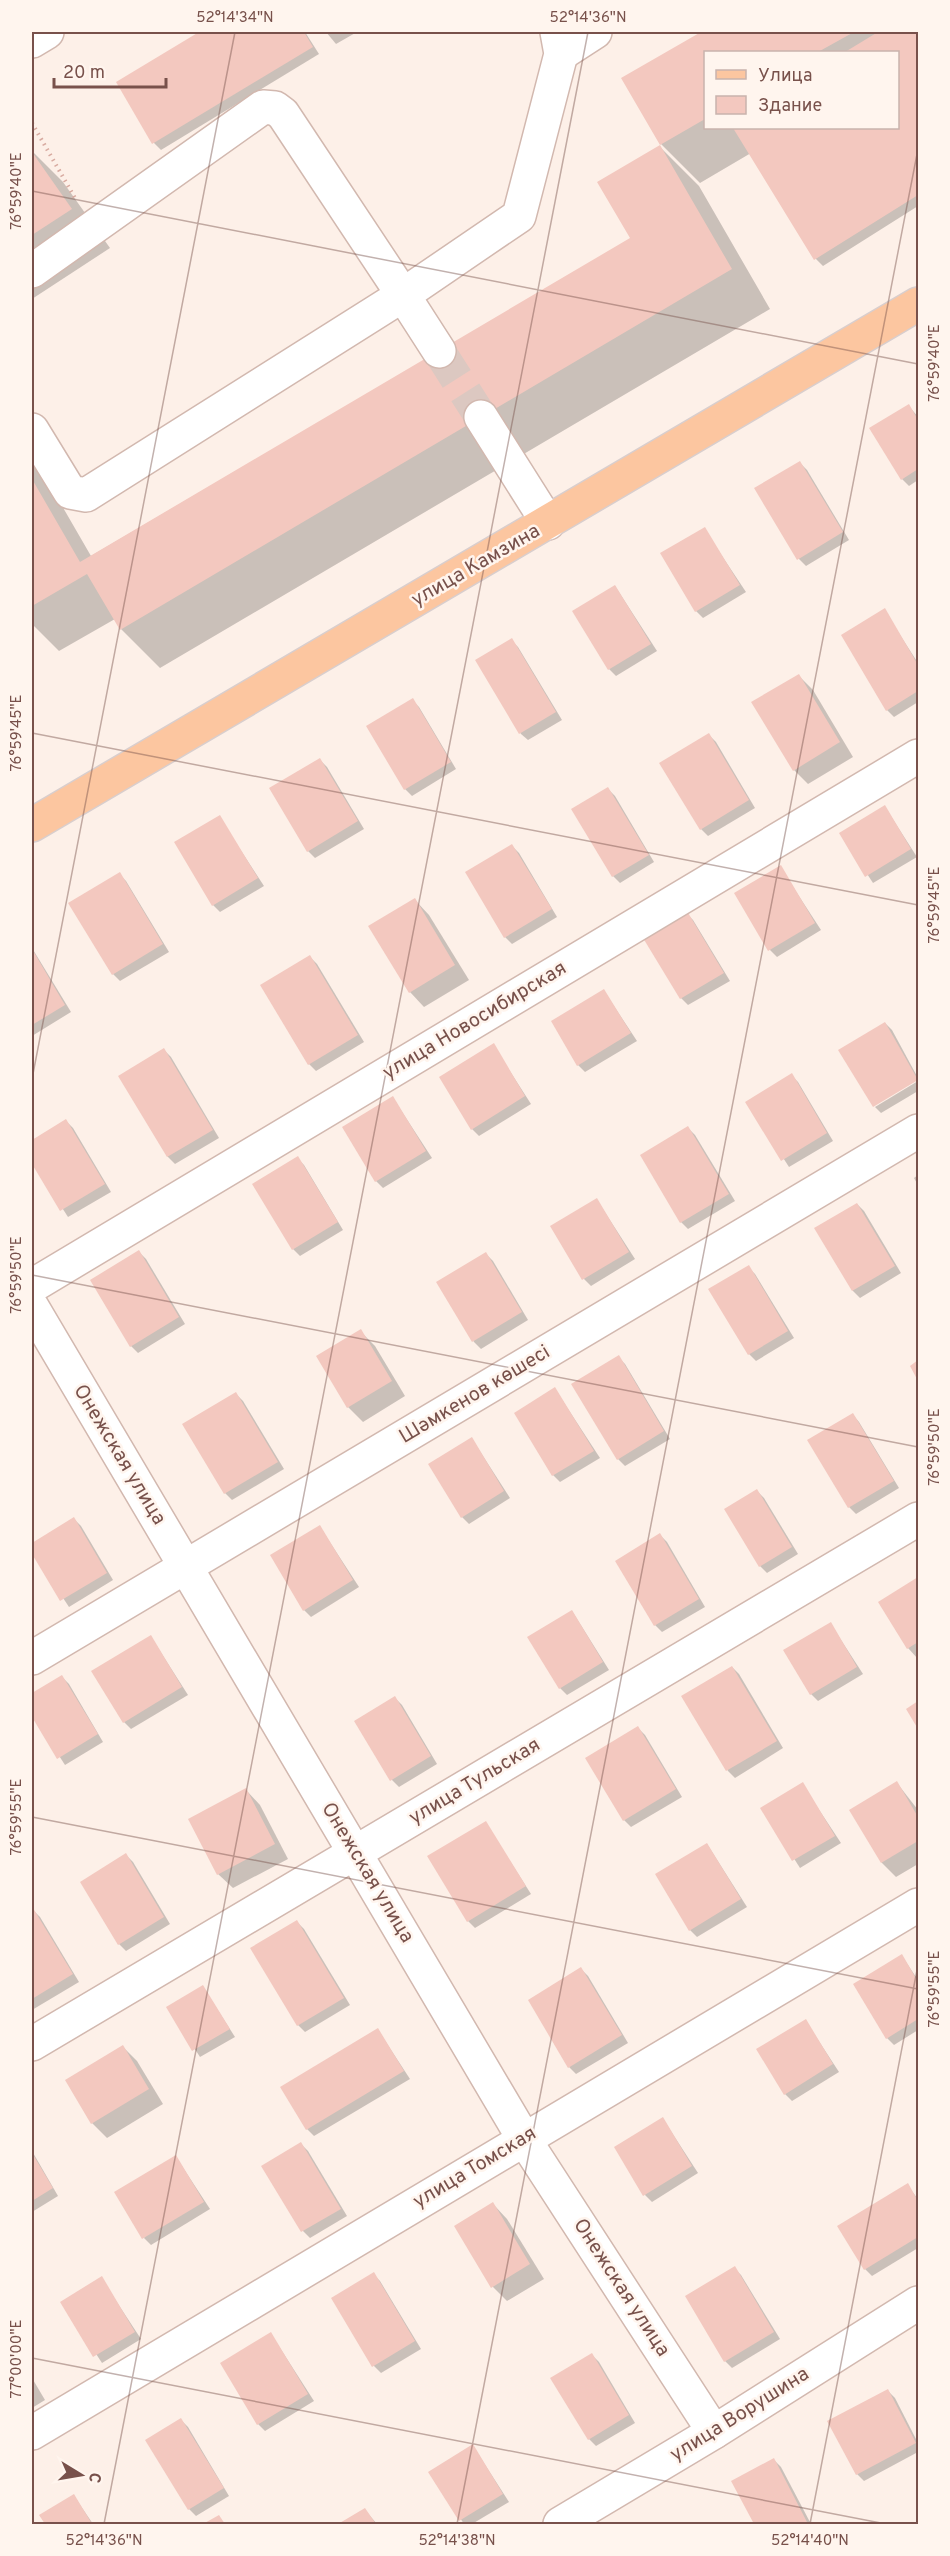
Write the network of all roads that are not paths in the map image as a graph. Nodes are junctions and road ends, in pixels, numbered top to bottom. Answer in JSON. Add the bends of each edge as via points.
{"nodes":[{"id":1,"x":47,"y":32,"type":"edge"},
{"id":2,"x":595,"y":32,"type":"edge"},
{"id":3,"x":32,"y":41,"type":"edge"},
{"id":4,"x":559,"y":43,"type":"edge"},
{"id":5,"x":32,"y":271,"type":"edge"},
{"id":6,"x":403,"y":296,"type":"junction"},
{"id":7,"x":918,"y":304,"type":"edge"},
{"id":8,"x":439,"y":351,"type":"tunnel mouth"},
{"id":9,"x":481,"y":417,"type":"tunnel mouth"},
{"id":10,"x":32,"y":430,"type":"edge"},
{"id":11,"x":548,"y":523,"type":"junction"},
{"id":12,"x":918,"y":756,"type":"edge"},
{"id":13,"x":33,"y":820,"type":"edge"},
{"id":14,"x":918,"y":1131,"type":"edge"},
{"id":15,"x":32,"y":1286,"type":"edge"},
{"id":16,"x":32,"y":1307,"type":"edge"},
{"id":17,"x":918,"y":1519,"type":"edge"},
{"id":18,"x":185,"y":1567,"type":"junction"},
{"id":19,"x":32,"y":1658,"type":"edge"},
{"id":20,"x":355,"y":1853,"type":"junction"},
{"id":21,"x":918,"y":1905,"type":"edge"},
{"id":22,"x":32,"y":2044,"type":"edge"},
{"id":23,"x":524,"y":2139,"type":"junction"},
{"id":24,"x":918,"y":2303,"type":"edge"},
{"id":25,"x":714,"y":2432,"type":"junction"},
{"id":26,"x":32,"y":2433,"type":"edge"},
{"id":27,"x":560,"y":2524,"type":"edge"}],
"edges":[{"from":1,"to":3,"type":"street"},
{"from":2,"to":4,"type":"street"},
{"from":4,"to":6,"type":"street","via":[[519,216]]},
{"from":5,"to":6,"type":"street","via":[[263,107],[284,114]]},
{"from":6,"to":8,"type":"street"},
{"from":6,"to":10,"type":"street","via":[[86,495],[69,492]]},
{"from":7,"to":11,"type":"main road","name":"улица Камзина"},
{"from":9,"to":11,"type":"street"},
{"from":11,"to":13,"type":"main road","name":"улица Камзина"},
{"from":12,"to":15,"type":"street","name":"улица Новосибирская"},
{"from":14,"to":18,"type":"street","name":"Шәмкенов көшесі"},
{"from":16,"to":18,"type":"street","name":"Онежская улица"},
{"from":17,"to":20,"type":"street","name":"улица Тульская"},
{"from":18,"to":19,"type":"street","name":"Шәмкенов көшесі"},
{"from":18,"to":20,"type":"street","name":"Онежская улица"},
{"from":20,"to":22,"type":"street","name":"улица Тульская"},
{"from":20,"to":23,"type":"street","name":"Онежская улица"},
{"from":21,"to":23,"type":"street","name":"улица Томская"},
{"from":23,"to":25,"type":"street","name":"Онежская улица"},
{"from":23,"to":26,"type":"street","name":"улица Томская"},
{"from":24,"to":25,"type":"street","name":"улица Ворушина"},
{"from":25,"to":27,"type":"street","name":"улица Ворушина"}]}
